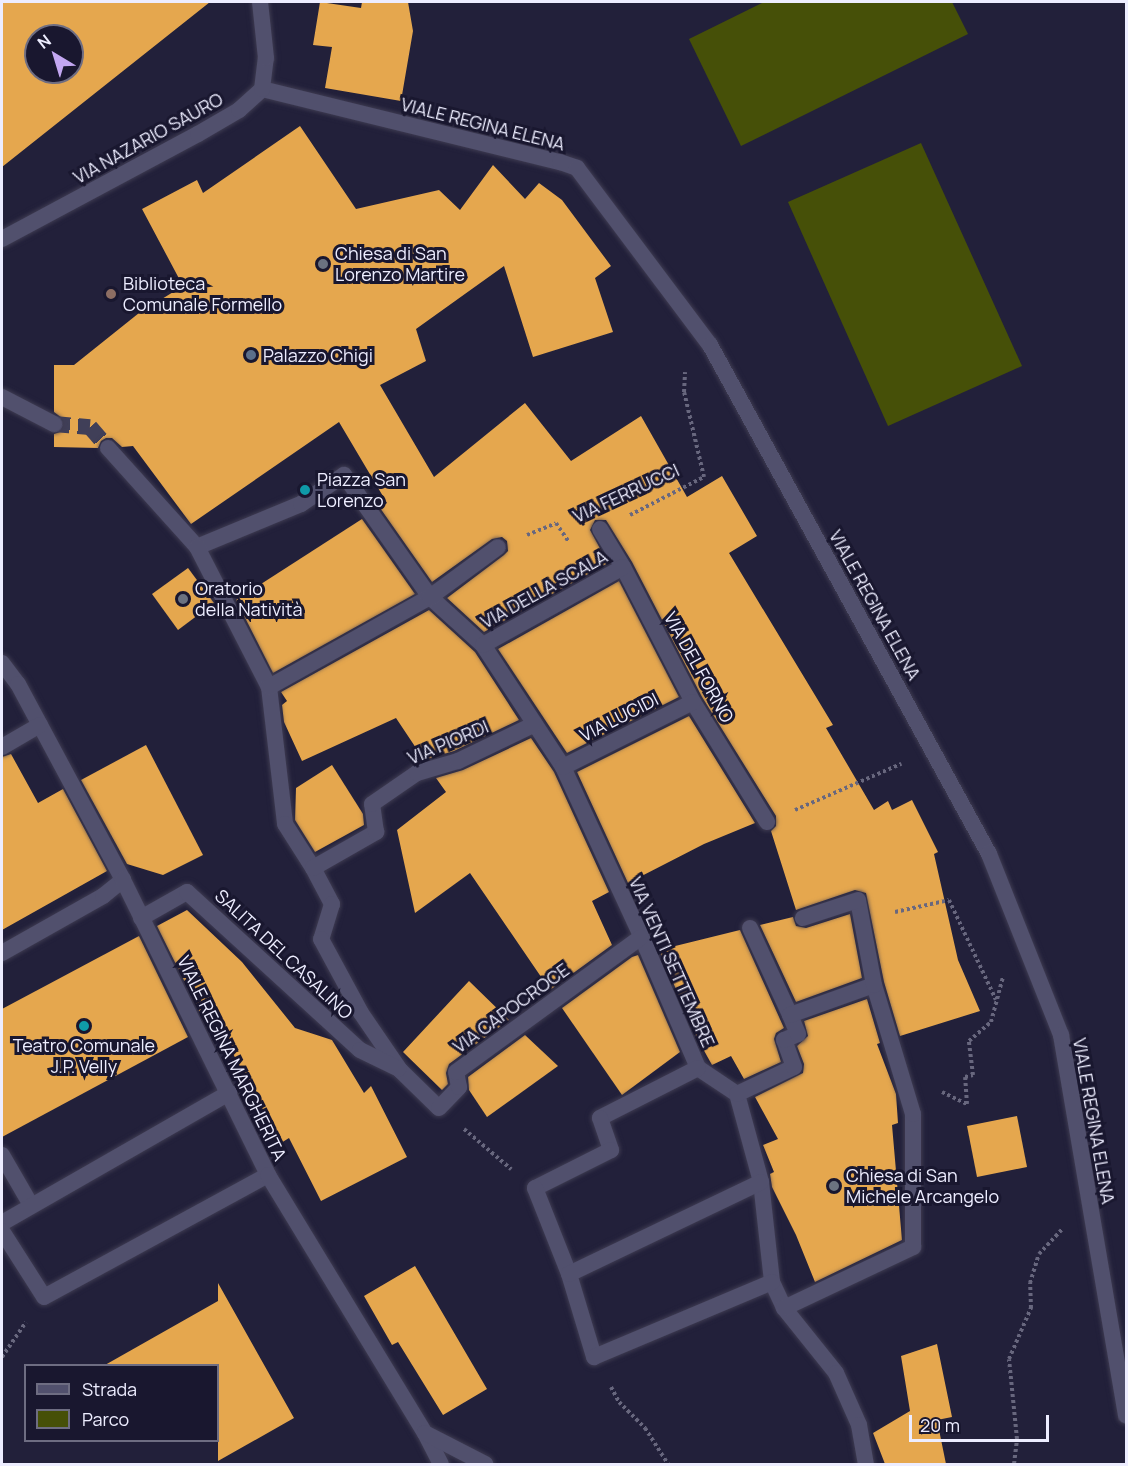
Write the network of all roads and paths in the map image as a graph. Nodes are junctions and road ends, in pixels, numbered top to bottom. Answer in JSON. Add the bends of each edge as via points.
{"nodes":[{"id":1,"x":260,"y":2,"type":"edge"},
{"id":2,"x":262,"y":89,"type":"junction"},
{"id":3,"x":2,"y":239,"type":"edge"},
{"id":4,"x":686,"y":312,"type":"junction"},
{"id":5,"x":2,"y":397,"type":"edge"},
{"id":6,"x":54,"y":424,"type":"tunnel mouth"},
{"id":7,"x":108,"y":448,"type":"tunnel mouth"},
{"id":8,"x":600,"y":529,"type":"junction"},
{"id":9,"x":498,"y":546,"type":"joint"},
{"id":10,"x":197,"y":547,"type":"junction"},
{"id":11,"x":623,"y":567,"type":"junction"},
{"id":12,"x":430,"y":597,"type":"junction"},
{"id":13,"x":483,"y":645,"type":"junction"},
{"id":14,"x":2,"y":663,"type":"edge"},
{"id":15,"x":269,"y":687,"type":"junction"},
{"id":16,"x":693,"y":702,"type":"junction"},
{"id":17,"x":535,"y":724,"type":"junction"},
{"id":18,"x":40,"y":725,"type":"junction"},
{"id":19,"x":2,"y":747,"type":"edge"},
{"id":20,"x":932,"y":750,"type":"junction"},
{"id":21,"x":563,"y":767,"type":"junction"},
{"id":22,"x":766,"y":822,"type":"joint"},
{"id":23,"x":314,"y":868,"type":"junction"},
{"id":24,"x":123,"y":880,"type":"junction"},
{"id":25,"x":141,"y":918,"type":"junction"},
{"id":26,"x":802,"y":918,"type":"dead end"},
{"id":27,"x":862,"y":920,"type":"junction"},
{"id":28,"x":1016,"y":924,"type":"junction"},
{"id":29,"x":750,"y":928,"type":"dead end"},
{"id":30,"x":640,"y":938,"type":"junction"},
{"id":31,"x":2,"y":953,"type":"edge"},
{"id":32,"x":874,"y":985,"type":"junction"},
{"id":33,"x":997,"y":1001,"type":"junction"},
{"id":34,"x":789,"y":1015,"type":"junction"},
{"id":35,"x":698,"y":1068,"type":"junction"},
{"id":36,"x":400,"y":1070,"type":"junction"},
{"id":37,"x":934,"y":1084,"type":"dead end"},
{"id":38,"x":229,"y":1093,"type":"junction"},
{"id":39,"x":737,"y":1094,"type":"junction"},
{"id":40,"x":439,"y":1108,"type":"junction"},
{"id":41,"x":2,"y":1155,"type":"edge"},
{"id":42,"x":268,"y":1175,"type":"junction"},
{"id":43,"x":761,"y":1182,"type":"junction"},
{"id":44,"x":535,"y":1188,"type":"junction"},
{"id":45,"x":31,"y":1204,"type":"junction"},
{"id":46,"x":2,"y":1223,"type":"edge"},
{"id":47,"x":1092,"y":1224,"type":"junction"},
{"id":48,"x":2,"y":1231,"type":"edge"},
{"id":49,"x":569,"y":1274,"type":"junction"},
{"id":50,"x":772,"y":1282,"type":"junction"},
{"id":51,"x":44,"y":1298,"type":"junction"},
{"id":52,"x":784,"y":1308,"type":"junction"},
{"id":53,"x":2,"y":1357,"type":"edge"},
{"id":54,"x":594,"y":1357,"type":"junction"},
{"id":55,"x":1126,"y":1415,"type":"edge"},
{"id":56,"x":425,"y":1433,"type":"junction"},
{"id":57,"x":441,"y":1464,"type":"edge"},
{"id":58,"x":485,"y":1464,"type":"edge"},
{"id":59,"x":668,"y":1464,"type":"edge"},
{"id":60,"x":866,"y":1464,"type":"edge"},
{"id":61,"x":1014,"y":1464,"type":"edge"}],
"edges":[{"from":1,"to":2,"type":"street","via":[[266,58]]},
{"from":2,"to":3,"type":"street","name":"VIA NAZARIO SAURO","via":[[239,110],[198,134]]},
{"from":2,"to":4,"type":"street","name":"VIALE REGINA ELENA","via":[[577,168]]},
{"from":4,"to":8,"type":"path","name":"VIA FERRUCCI","via":[[684,392],[704,477]]},
{"from":4,"to":20,"type":"street","name":"VIALE REGINA ELENA","via":[[710,345]]},
{"from":5,"to":6,"type":"street"},
{"from":7,"to":10,"type":"street"},
{"from":8,"to":9,"type":"path","name":"VIA FERRUCCI","via":[[567,542],[556,523]]},
{"from":8,"to":11,"type":"street","name":"VIA DEL FORNO"},
{"from":9,"to":12,"type":"street"},
{"from":10,"to":12,"type":"street","name":"VIA VENTI SETTEMBRE","via":[[301,504],[344,475]]},
{"from":10,"to":15,"type":"street"},
{"from":11,"to":13,"type":"street","name":"VIA DELLA SCALA"},
{"from":11,"to":16,"type":"street","name":"VIA DEL FORNO"},
{"from":12,"to":13,"type":"street","name":"VIA VENTI SETTEMBRE"},
{"from":12,"to":15,"type":"street"},
{"from":13,"to":17,"type":"street","name":"VIA VENTI SETTEMBRE"},
{"from":14,"to":18,"type":"street","name":"VIALE REGINA MARGHERITA"},
{"from":15,"to":23,"type":"street","via":[[285,824]]},
{"from":16,"to":21,"type":"street","name":"VIA LUCIDI"},
{"from":16,"to":22,"type":"street","name":"VIA DEL FORNO"},
{"from":17,"to":21,"type":"street","name":"VIA VENTI SETTEMBRE"},
{"from":17,"to":23,"type":"street","name":"VIA PIORDI","via":[[458,761],[417,773],[372,804],[376,832]]},
{"from":18,"to":19,"type":"street"},
{"from":18,"to":24,"type":"street","name":"VIALE REGINA MARGHERITA"},
{"from":20,"to":22,"type":"path"},
{"from":20,"to":28,"type":"street","name":"VIALE REGINA ELENA","via":[[989,854]]},
{"from":21,"to":30,"type":"street","name":"VIA VENTI SETTEMBRE"},
{"from":23,"to":36,"type":"street","via":[[332,904],[321,939],[361,1013]]},
{"from":24,"to":25,"type":"street","name":"VIALE REGINA MARGHERITA"},
{"from":24,"to":31,"type":"street","via":[[103,896]]},
{"from":25,"to":36,"type":"street","name":"SALITA DEL CASALINO","via":[[187,892],[360,1050]]},
{"from":25,"to":38,"type":"street","name":"VIALE REGINA MARGHERITA"},
{"from":26,"to":27,"type":"street","via":[[858,900]]},
{"from":27,"to":32,"type":"street"},
{"from":27,"to":33,"type":"path","via":[[949,900]]},
{"from":28,"to":33,"type":"path"},
{"from":28,"to":47,"type":"street","name":"VIALE REGINA ELENA","via":[[1061,1035]]},
{"from":29,"to":34,"type":"street"},
{"from":30,"to":35,"type":"street","name":"VIA VENTI SETTEMBRE"},
{"from":30,"to":40,"type":"street","name":"VIA CAPOCROCE","via":[[456,1072],[459,1087]]},
{"from":32,"to":34,"type":"street"},
{"from":32,"to":52,"type":"street","via":[[913,1114],[913,1247]]},
{"from":33,"to":37,"type":"path","via":[[991,1022],[969,1041],[973,1075],[965,1077],[967,1104],[949,1098]]},
{"from":34,"to":39,"type":"street","via":[[798,1034],[784,1040],[794,1067]]},
{"from":35,"to":39,"type":"street","name":"VIA VENTI SETTEMBRE"},
{"from":35,"to":44,"type":"street","via":[[600,1118],[611,1150]]},
{"from":36,"to":40,"type":"street"},
{"from":38,"to":42,"type":"street","name":"VIALE REGINA MARGHERITA"},
{"from":38,"to":45,"type":"street"},
{"from":39,"to":43,"type":"street"},
{"from":40,"to":44,"type":"path"},
{"from":41,"to":45,"type":"street"},
{"from":42,"to":51,"type":"street"},
{"from":42,"to":56,"type":"street","name":"VIALE REGINA MARGHERITA"},
{"from":43,"to":49,"type":"street"},
{"from":43,"to":50,"type":"street"},
{"from":44,"to":49,"type":"street"},
{"from":45,"to":46,"type":"street"},
{"from":47,"to":55,"type":"street","name":"VIALE REGINA ELENA"},
{"from":47,"to":61,"type":"path","via":[[1078,1211],[1039,1254],[1030,1283],[1031,1308],[1008,1359],[1017,1439]]},
{"from":48,"to":51,"type":"street"},
{"from":49,"to":54,"type":"street"},
{"from":50,"to":52,"type":"street"},
{"from":50,"to":54,"type":"street"},
{"from":51,"to":53,"type":"path"},
{"from":52,"to":60,"type":"street","via":[[836,1373],[859,1425]]},
{"from":54,"to":59,"type":"path","via":[[619,1402],[645,1428]]},
{"from":56,"to":57,"type":"street","name":"VIALE REGINA MARGHERITA"},
{"from":56,"to":58,"type":"street"}]}
